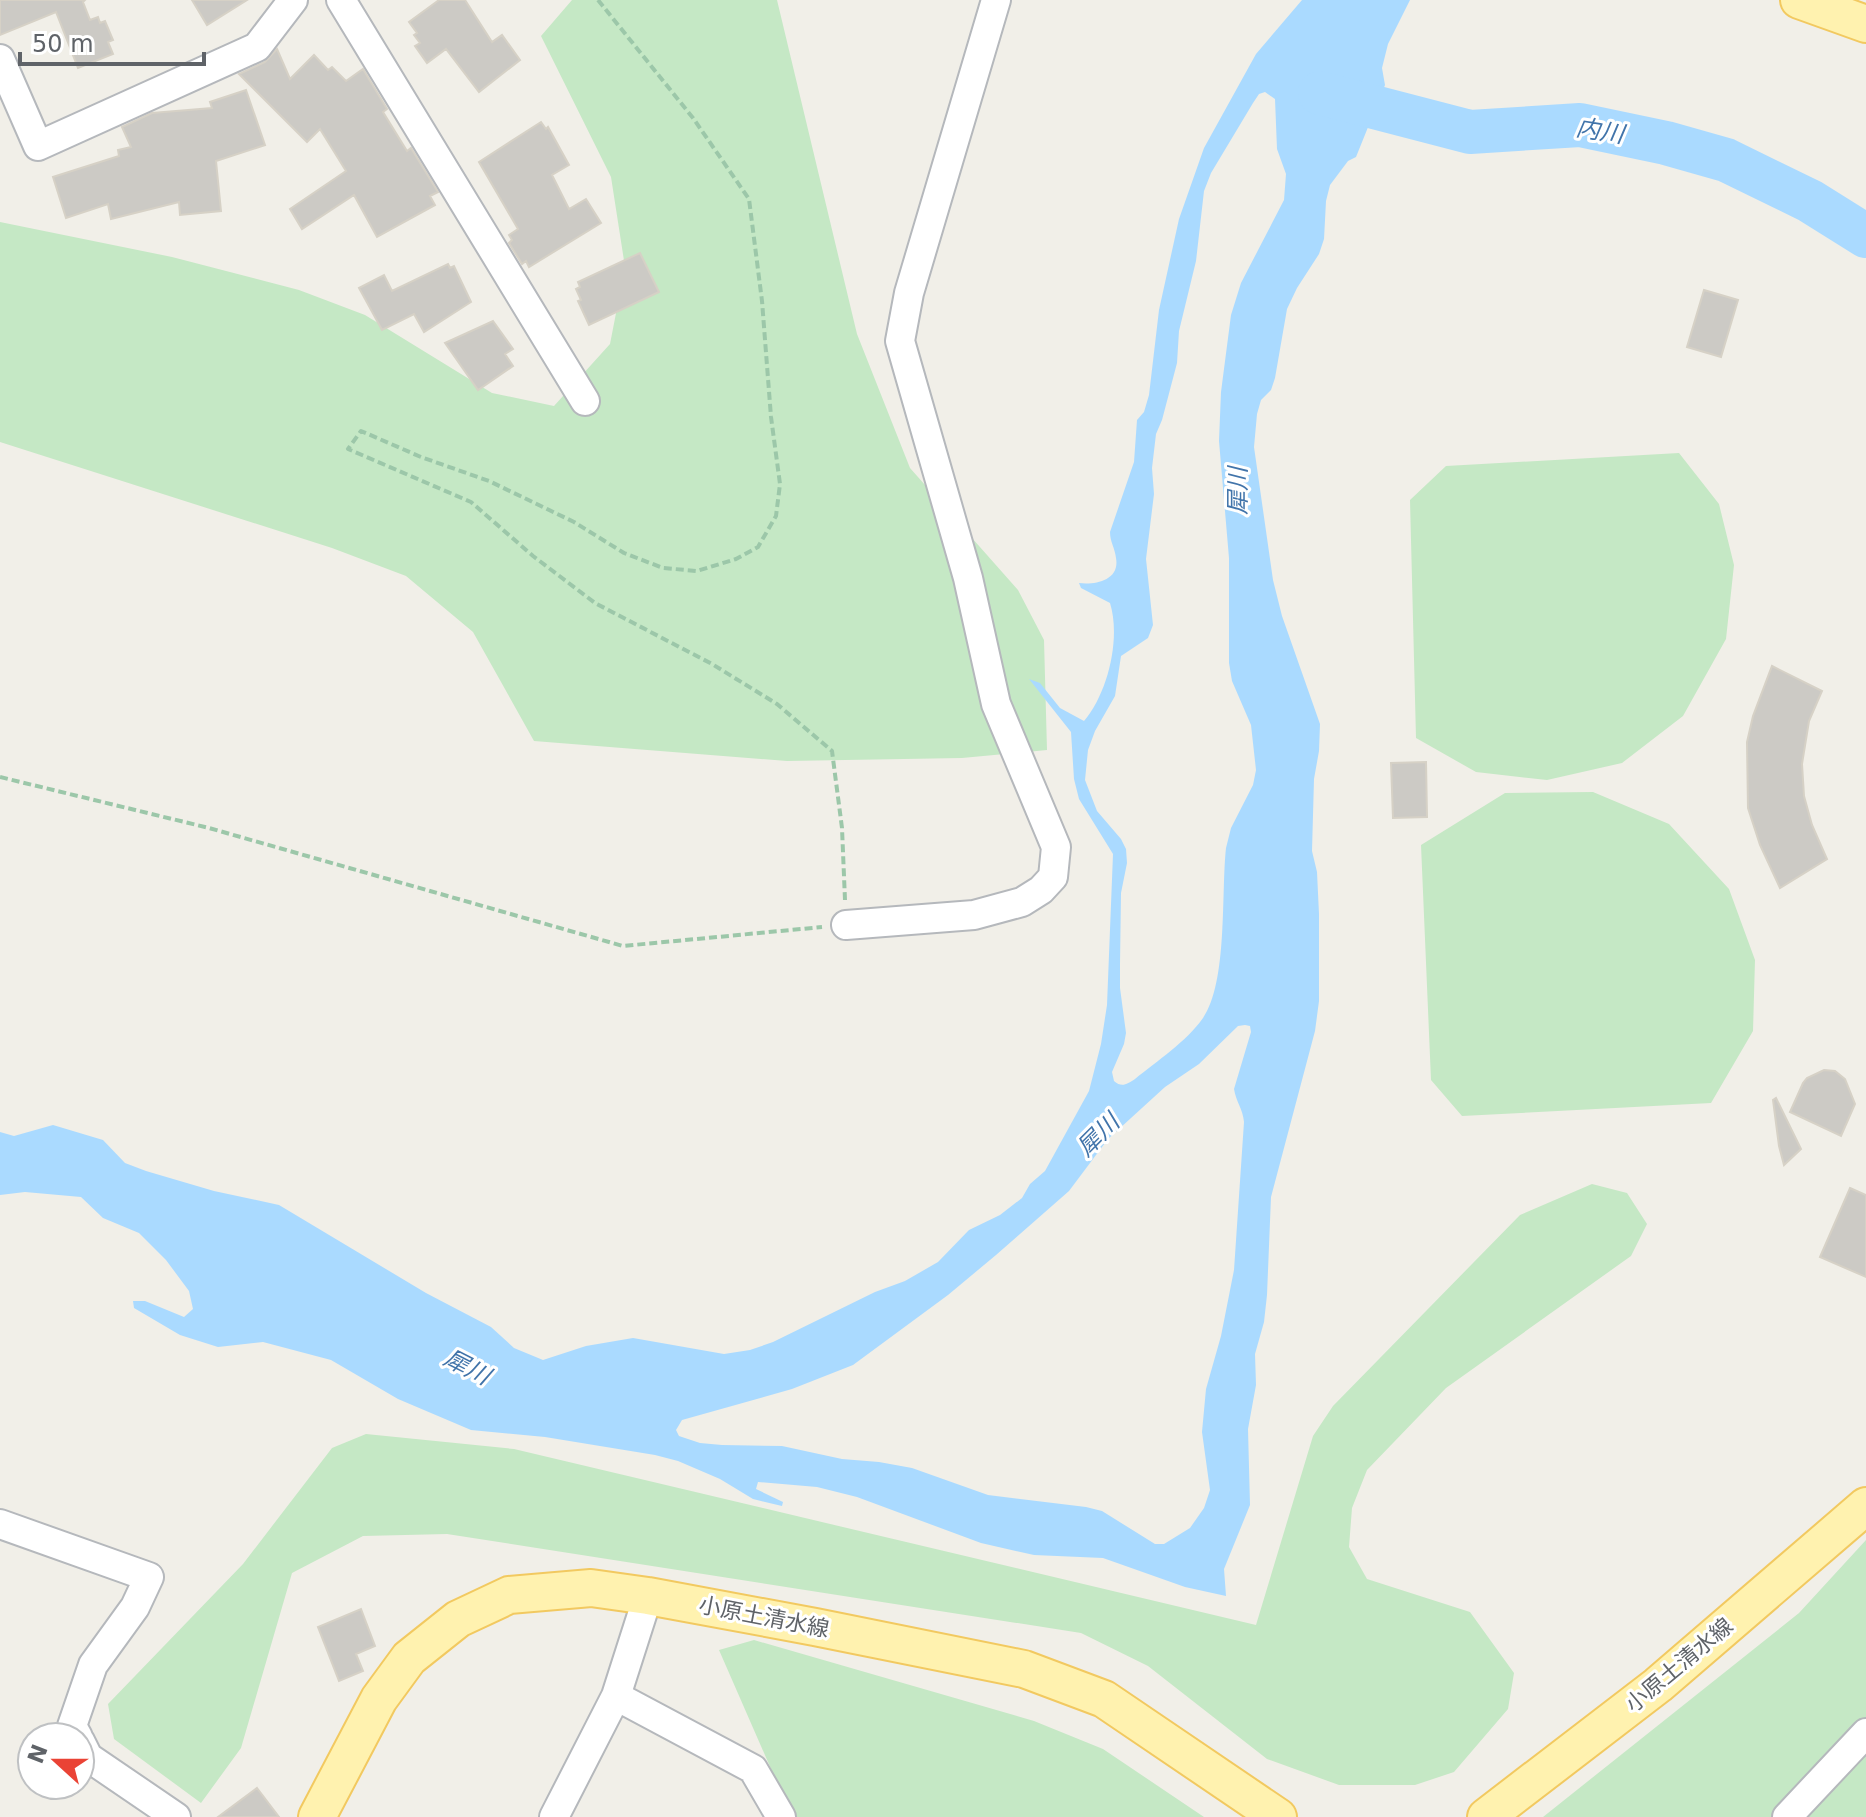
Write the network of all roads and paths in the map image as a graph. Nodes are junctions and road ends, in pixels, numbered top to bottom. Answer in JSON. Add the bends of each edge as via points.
{"nodes":[{"id":1,"x":293,"y":0,"type":"edge"},
{"id":2,"x":341,"y":0,"type":"edge"},
{"id":3,"x":598,"y":0,"type":"edge"},
{"id":4,"x":996,"y":0,"type":"edge"},
{"id":5,"x":1799,"y":0,"type":"edge"},
{"id":6,"x":1866,"y":24,"type":"edge"},
{"id":7,"x":0,"y":59,"type":"edge"},
{"id":8,"x":585,"y":401,"type":"dead end"},
{"id":9,"x":0,"y":777,"type":"edge"},
{"id":10,"x":846,"y":925,"type":"junction"},
{"id":11,"x":1866,"y":1506,"type":"edge"},
{"id":12,"x":0,"y":1524,"type":"edge"},
{"id":13,"x":648,"y":1596,"type":"junction"},
{"id":14,"x":616,"y":1696,"type":"junction"},
{"id":15,"x":74,"y":1721,"type":"edge"},
{"id":16,"x":1866,"y":1733,"type":"edge"},
{"id":17,"x":96,"y":1762,"type":"edge"},
{"id":18,"x":176,"y":1817,"type":"edge"},
{"id":19,"x":317,"y":1817,"type":"edge"},
{"id":20,"x":554,"y":1817,"type":"edge"},
{"id":21,"x":781,"y":1817,"type":"edge"},
{"id":22,"x":1278,"y":1817,"type":"edge"},
{"id":23,"x":1486,"y":1817,"type":"edge"},
{"id":24,"x":1787,"y":1817,"type":"edge"}],
"edges":[{"from":1,"to":7,"type":"street","via":[[257,47],[38,146]]},
{"from":2,"to":8,"type":"street"},
{"from":3,"to":10,"type":"path","via":[[693,118],[749,199],[780,484],[776,516],[758,547],[736,559],[697,571],[663,568],[624,553],[489,481],[361,431],[348,449],[471,502],[595,603],[764,696],[832,751]]},
{"from":4,"to":10,"type":"street","via":[[909,293],[900,341],[968,578],[996,704],[1056,847],[1053,877],[1022,902],[974,915]]},
{"from":5,"to":6,"type":"main road"},
{"from":9,"to":10,"type":"path","via":[[209,828],[623,946]]},
{"from":11,"to":23,"type":"main road","name":"小原土清水線","via":[[1658,1685]]},
{"from":12,"to":15,"type":"street","via":[[149,1577],[135,1607],[93,1665]]},
{"from":13,"to":14,"type":"street"},
{"from":13,"to":19,"type":"main road","name":"小原土清水線","via":[[591,1588],[509,1595],[458,1619],[409,1658],[379,1699]]},
{"from":13,"to":22,"type":"main road","name":"小原土清水線","via":[[1024,1669],[1104,1699]]},
{"from":14,"to":20,"type":"street"},
{"from":14,"to":21,"type":"street","via":[[753,1769]]},
{"from":16,"to":24,"type":"street"},
{"from":17,"to":18,"type":"street"}]}
